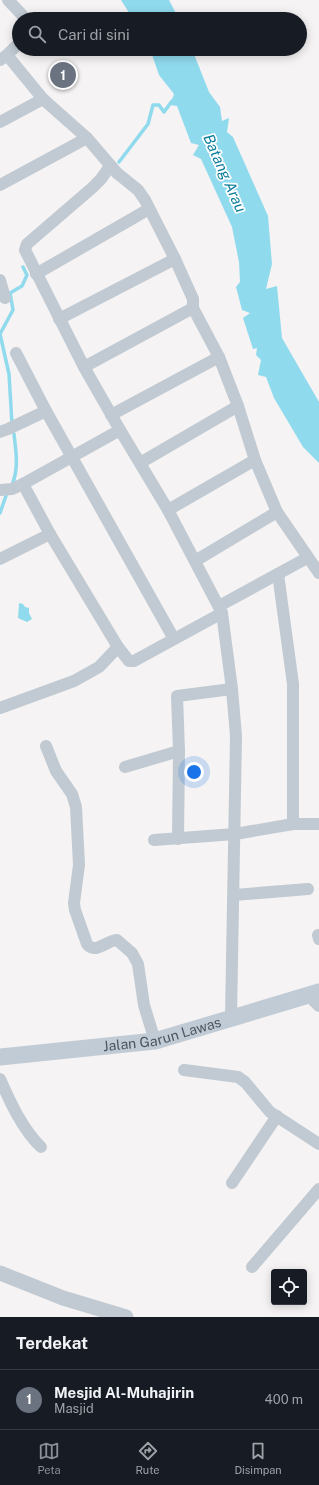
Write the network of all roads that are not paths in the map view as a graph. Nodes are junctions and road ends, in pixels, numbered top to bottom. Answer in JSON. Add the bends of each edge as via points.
{"nodes":[{"id":1,"x":8,"y":0,"type":"edge"},
{"id":2,"x":19,"y":12,"type":"edge"},
{"id":3,"x":12,"y":50,"type":"edge"},
{"id":4,"x":4,"y":57,"type":"edge"},
{"id":5,"x":43,"y":99,"type":"junction"},
{"id":6,"x":0,"y":122,"type":"edge"},
{"id":7,"x":87,"y":138,"type":"junction"},
{"id":8,"x":113,"y":169,"type":"junction"},
{"id":9,"x":0,"y":185,"type":"edge"},
{"id":10,"x":149,"y":209,"type":"junction"},
{"id":11,"x":175,"y":259,"type":"junction"},
{"id":12,"x":36,"y":274,"type":"junction"},
{"id":13,"x":0,"y":280,"type":"edge"},
{"id":14,"x":5,"y":298,"type":"dead end"},
{"id":15,"x":193,"y":308,"type":"junction"},
{"id":16,"x":59,"y":319,"type":"junction"},
{"id":17,"x":16,"y":353,"type":"dead end"},
{"id":18,"x":219,"y":357,"type":"junction"},
{"id":19,"x":84,"y":367,"type":"junction"},
{"id":20,"x":238,"y":406,"type":"junction"},
{"id":21,"x":46,"y":411,"type":"junction"},
{"id":22,"x":111,"y":415,"type":"junction"},
{"id":23,"x":120,"y":430,"type":"junction"},
{"id":24,"x":0,"y":432,"type":"edge"},
{"id":25,"x":71,"y":457,"type":"junction"},
{"id":26,"x":255,"y":460,"type":"junction"},
{"id":27,"x":140,"y":463,"type":"junction"},
{"id":28,"x":23,"y":484,"type":"junction"},
{"id":29,"x":0,"y":490,"type":"edge"},
{"id":30,"x":168,"y":510,"type":"junction"},
{"id":31,"x":277,"y":512,"type":"junction"},
{"id":32,"x":50,"y":534,"type":"junction"},
{"id":33,"x":0,"y":558,"type":"edge"},
{"id":34,"x":307,"y":558,"type":"junction"},
{"id":35,"x":196,"y":561,"type":"junction"},
{"id":36,"x":319,"y":573,"type":"edge"},
{"id":37,"x":278,"y":574,"type":"junction"},
{"id":38,"x":220,"y":609,"type":"junction"},
{"id":39,"x":174,"y":639,"type":"junction"},
{"id":40,"x":118,"y":647,"type":"junction"},
{"id":41,"x":232,"y":689,"type":"junction"},
{"id":42,"x":0,"y":708,"type":"edge"},
{"id":43,"x":46,"y":746,"type":"dead end"},
{"id":44,"x":179,"y":751,"type":"junction"},
{"id":45,"x":125,"y":767,"type":"dead end"},
{"id":46,"x":293,"y":824,"type":"junction"},
{"id":47,"x":319,"y":824,"type":"edge"},
{"id":48,"x":235,"y":834,"type":"junction"},
{"id":49,"x":178,"y":839,"type":"junction"},
{"id":50,"x":154,"y":840,"type":"dead end"},
{"id":51,"x":308,"y":889,"type":"dead end"},
{"id":52,"x":234,"y":895,"type":"junction"},
{"id":53,"x":315,"y":998,"type":"edge"},
{"id":54,"x":231,"y":1018,"type":"junction"},
{"id":55,"x":155,"y":1041,"type":"junction"},
{"id":56,"x":0,"y":1057,"type":"edge"},
{"id":57,"x":184,"y":1070,"type":"dead end"},
{"id":58,"x":0,"y":1079,"type":"edge"},
{"id":59,"x":277,"y":1116,"type":"junction"},
{"id":60,"x":319,"y":1144,"type":"edge"},
{"id":61,"x":41,"y":1147,"type":"dead end"},
{"id":62,"x":232,"y":1183,"type":"dead end"},
{"id":63,"x":319,"y":1189,"type":"edge"},
{"id":64,"x":252,"y":1267,"type":"dead end"},
{"id":65,"x":0,"y":1273,"type":"edge"},
{"id":66,"x":126,"y":1317,"type":"edge"}],
"edges":[{"from":1,"to":2,"type":"street"},
{"from":3,"to":4,"type":"street"},
{"from":4,"to":5,"type":"street"},
{"from":5,"to":6,"type":"street"},
{"from":5,"to":7,"type":"street"},
{"from":7,"to":8,"type":"street"},
{"from":7,"to":9,"type":"street"},
{"from":8,"to":10,"type":"street","via":[[138,190]]},
{"from":8,"to":12,"type":"street","via":[[27,244],[24,250]]},
{"from":10,"to":11,"type":"street"},
{"from":10,"to":12,"type":"street"},
{"from":11,"to":15,"type":"street","via":[[193,299]]},
{"from":11,"to":16,"type":"street"},
{"from":12,"to":16,"type":"street"},
{"from":13,"to":14,"type":"street"},
{"from":15,"to":18,"type":"street"},
{"from":15,"to":19,"type":"street"},
{"from":16,"to":19,"type":"street"},
{"from":17,"to":21,"type":"street"},
{"from":18,"to":20,"type":"street"},
{"from":18,"to":22,"type":"street"},
{"from":19,"to":22,"type":"street"},
{"from":20,"to":26,"type":"street"},
{"from":20,"to":27,"type":"street"},
{"from":21,"to":24,"type":"street"},
{"from":21,"to":25,"type":"street"},
{"from":22,"to":23,"type":"street"},
{"from":23,"to":25,"type":"street"},
{"from":23,"to":27,"type":"street"},
{"from":25,"to":28,"type":"street"},
{"from":25,"to":39,"type":"street"},
{"from":26,"to":30,"type":"street"},
{"from":26,"to":31,"type":"street"},
{"from":27,"to":30,"type":"street"},
{"from":28,"to":29,"type":"street"},
{"from":28,"to":32,"type":"street"},
{"from":30,"to":35,"type":"street"},
{"from":31,"to":34,"type":"street"},
{"from":31,"to":35,"type":"street"},
{"from":32,"to":33,"type":"street"},
{"from":32,"to":40,"type":"street"},
{"from":34,"to":36,"type":"street"},
{"from":34,"to":37,"type":"street"},
{"from":35,"to":38,"type":"street"},
{"from":37,"to":38,"type":"street"},
{"from":37,"to":46,"type":"street","via":[[293,684]]},
{"from":38,"to":39,"type":"street"},
{"from":38,"to":41,"type":"street"},
{"from":39,"to":40,"type":"street","via":[[133,661],[127,659]]},
{"from":40,"to":42,"type":"street","via":[[99,667],[74,681]]},
{"from":41,"to":44,"type":"street","via":[[177,696]]},
{"from":41,"to":48,"type":"street","via":[[236,736]]},
{"from":43,"to":55,"type":"street","via":[[56,771],[72,794],[76,807],[79,865],[74,903],[87,944],[94,948],[117,940],[135,957],[144,1006]]},
{"from":44,"to":45,"type":"street"},
{"from":44,"to":49,"type":"street"},
{"from":46,"to":47,"type":"street"},
{"from":46,"to":48,"type":"street"},
{"from":48,"to":49,"type":"street"},
{"from":48,"to":52,"type":"street"},
{"from":49,"to":50,"type":"street"},
{"from":51,"to":52,"type":"street"},
{"from":52,"to":54,"type":"street"},
{"from":53,"to":54,"type":"main road","name":"Jalan Garun Lawas"},
{"from":54,"to":55,"type":"main road","name":"Jalan Garun Lawas"},
{"from":55,"to":56,"type":"main road","name":"Jalan Garun Lawas"},
{"from":57,"to":59,"type":"street","via":[[238,1077],[266,1108]]},
{"from":58,"to":61,"type":"street","via":[[24,1127]]},
{"from":59,"to":60,"type":"street"},
{"from":59,"to":62,"type":"street"},
{"from":63,"to":64,"type":"street"},
{"from":65,"to":66,"type":"street","via":[[63,1298]]}]}
